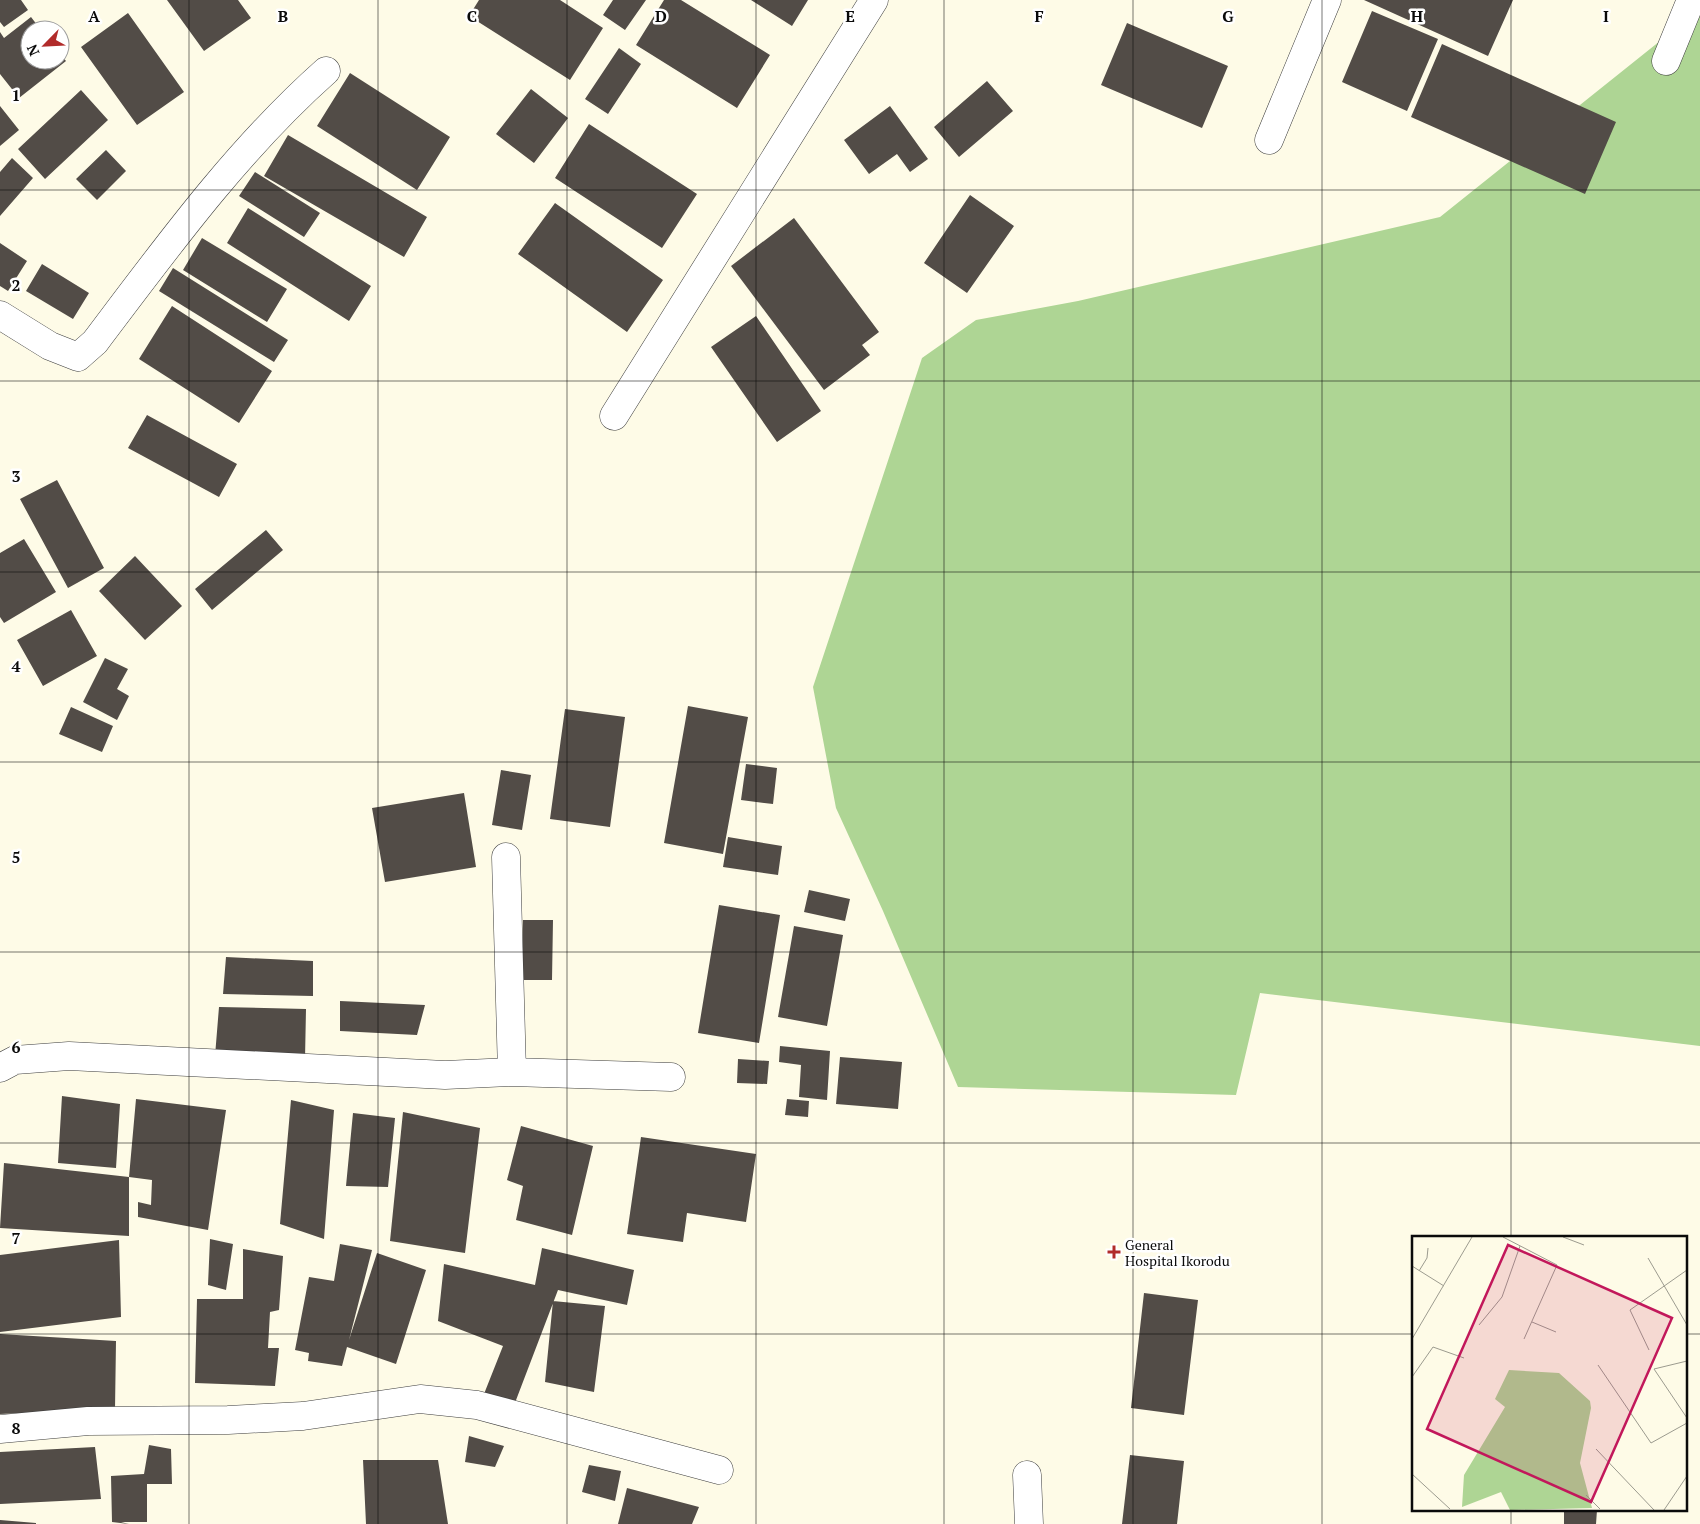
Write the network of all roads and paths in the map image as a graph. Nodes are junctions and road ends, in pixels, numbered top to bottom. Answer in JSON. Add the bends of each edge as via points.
{"nodes":[{"id":1,"x":874,"y":0,"type":"edge"},
{"id":2,"x":1328,"y":0,"type":"edge"},
{"id":3,"x":1692,"y":0,"type":"edge"},
{"id":4,"x":1666,"y":61,"type":"dead end"},
{"id":5,"x":326,"y":71,"type":"dead end"},
{"id":6,"x":1269,"y":140,"type":"dead end"},
{"id":7,"x":0,"y":315,"type":"edge"},
{"id":8,"x":614,"y":416,"type":"dead end"},
{"id":9,"x":506,"y":857,"type":"dead end"},
{"id":10,"x":0,"y":1068,"type":"edge"},
{"id":11,"x":512,"y":1072,"type":"junction"},
{"id":12,"x":671,"y":1077,"type":"dead end"},
{"id":13,"x":0,"y":1429,"type":"edge"},
{"id":14,"x":719,"y":1470,"type":"dead end"},
{"id":15,"x":1027,"y":1475,"type":"dead end"},
{"id":16,"x":1029,"y":1524,"type":"edge"}],
"edges":[{"from":1,"to":8,"type":"street"},
{"from":2,"to":6,"type":"street"},
{"from":3,"to":4,"type":"street"},
{"from":5,"to":7,"type":"street","via":[[293,100],[197,210],[95,342],[78,357],[50,346]]},
{"from":9,"to":11,"type":"street"},
{"from":10,"to":11,"type":"street","via":[[14,1060],[69,1056],[445,1075]]},
{"from":11,"to":12,"type":"street"},
{"from":13,"to":14,"type":"street","via":[[88,1421],[303,1416],[420,1399],[477,1405]]},
{"from":15,"to":16,"type":"street"}]}
